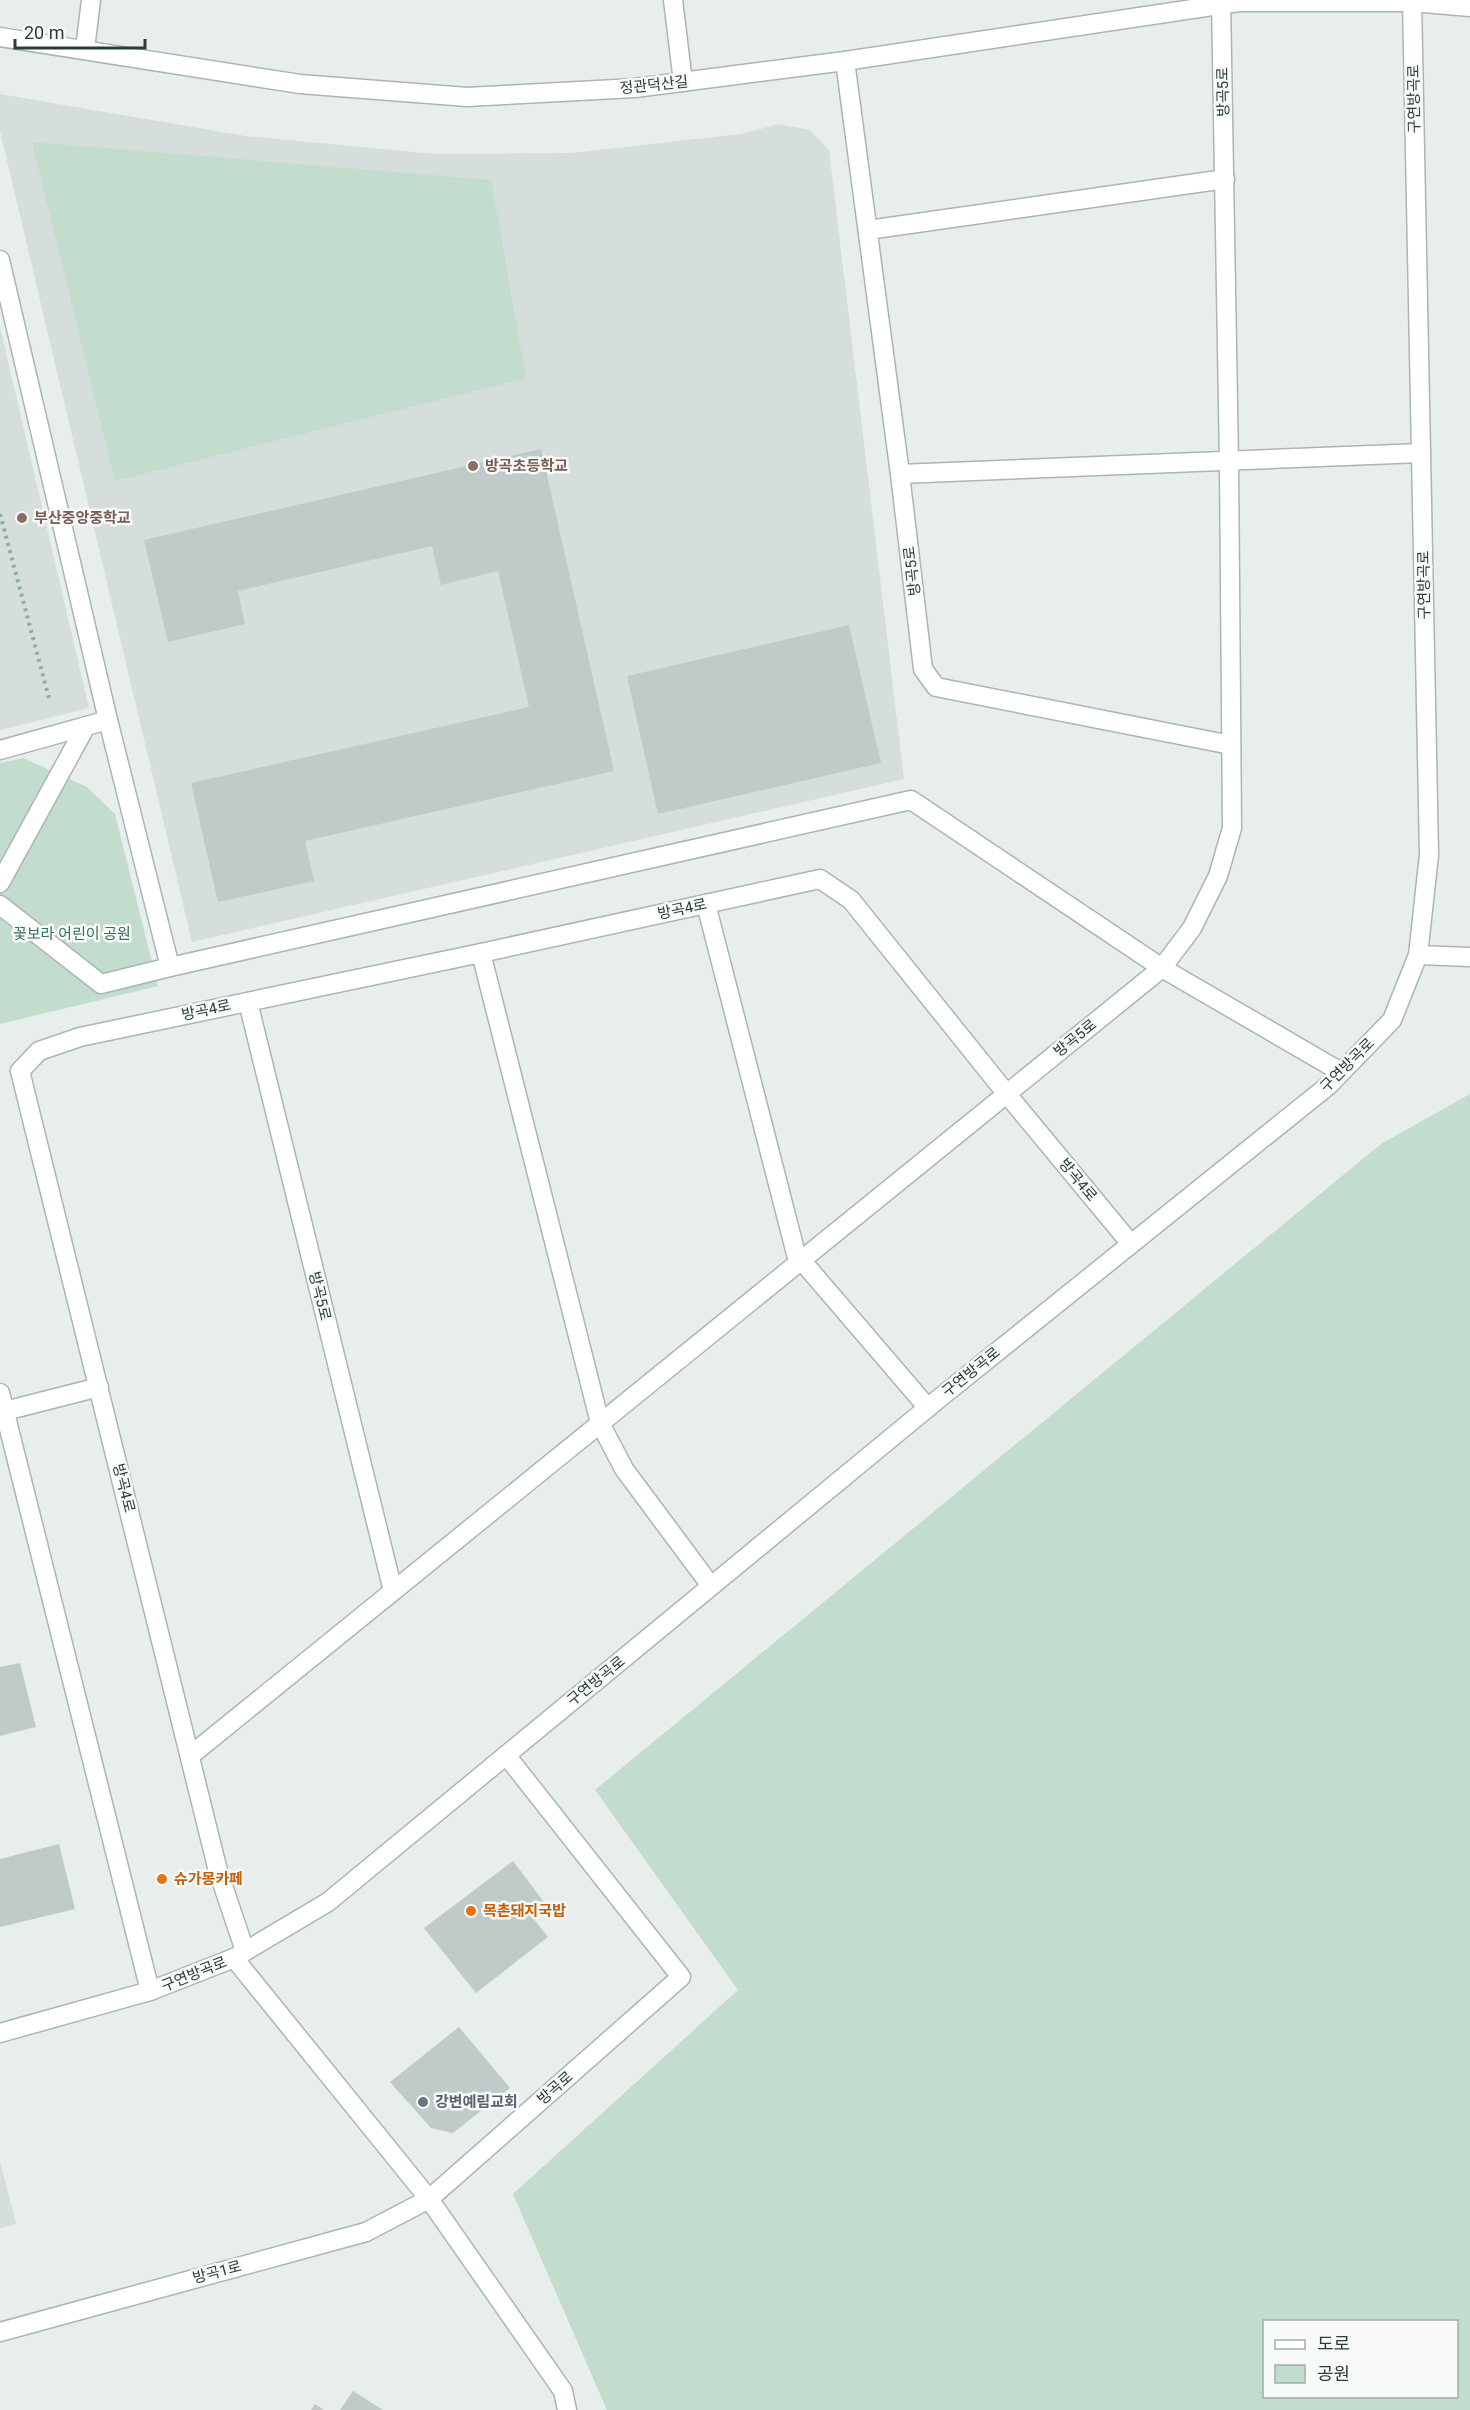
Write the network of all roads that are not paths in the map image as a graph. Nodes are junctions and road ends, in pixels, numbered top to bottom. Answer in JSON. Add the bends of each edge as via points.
{"nodes":[{"id":1,"x":91,"y":0,"type":"edge"},
{"id":2,"x":673,"y":0,"type":"edge"},
{"id":3,"x":1412,"y":1,"type":"edge"},
{"id":4,"x":1221,"y":3,"type":"edge"},
{"id":5,"x":1470,"y":7,"type":"edge"},
{"id":6,"x":0,"y":37,"type":"edge"},
{"id":7,"x":85,"y":49,"type":"junction"},
{"id":8,"x":845,"y":61,"type":"junction"},
{"id":9,"x":683,"y":82,"type":"junction"},
{"id":10,"x":1225,"y":179,"type":"junction"},
{"id":11,"x":868,"y":230,"type":"junction"},
{"id":12,"x":0,"y":260,"type":"edge"},
{"id":13,"x":1421,"y":453,"type":"junction"},
{"id":14,"x":1229,"y":462,"type":"junction"},
{"id":15,"x":900,"y":474,"type":"junction"},
{"id":16,"x":108,"y":720,"type":"junction"},
{"id":17,"x":86,"y":726,"type":"junction"},
{"id":18,"x":1231,"y":745,"type":"junction"},
{"id":19,"x":0,"y":750,"type":"edge"},
{"id":20,"x":0,"y":883,"type":"edge"},
{"id":21,"x":706,"y":904,"type":"junction"},
{"id":22,"x":0,"y":905,"type":"edge"},
{"id":23,"x":481,"y":953,"type":"junction"},
{"id":24,"x":1418,"y":955,"type":"junction"},
{"id":25,"x":1470,"y":957,"type":"edge"},
{"id":26,"x":170,"y":968,"type":"junction"},
{"id":27,"x":1162,"y":968,"type":"junction"},
{"id":28,"x":248,"y":1002,"type":"junction"},
{"id":29,"x":1341,"y":1072,"type":"junction"},
{"id":30,"x":1006,"y":1093,"type":"junction"},
{"id":31,"x":1131,"y":1244,"type":"junction"},
{"id":32,"x":801,"y":1260,"type":"junction"},
{"id":33,"x":99,"y":1387,"type":"junction"},
{"id":34,"x":0,"y":1393,"type":"edge"},
{"id":35,"x":928,"y":1408,"type":"junction"},
{"id":36,"x":4,"y":1411,"type":"junction"},
{"id":37,"x":600,"y":1423,"type":"junction"},
{"id":38,"x":711,"y":1586,"type":"junction"},
{"id":39,"x":393,"y":1591,"type":"junction"},
{"id":40,"x":191,"y":1755,"type":"junction"},
{"id":41,"x":506,"y":1755,"type":"junction"},
{"id":42,"x":239,"y":1954,"type":"junction"},
{"id":43,"x":150,"y":1991,"type":"junction"},
{"id":44,"x":0,"y":2033,"type":"edge"},
{"id":45,"x":429,"y":2199,"type":"junction"},
{"id":46,"x":0,"y":2332,"type":"edge"},
{"id":47,"x":567,"y":2410,"type":"edge"}],
"edges":[{"from":1,"to":7,"type":"street"},
{"from":2,"to":9,"type":"street"},
{"from":3,"to":4,"type":"street","name":"정관덕산길"},
{"from":3,"to":5,"type":"street","name":"정관덕산길"},
{"from":3,"to":13,"type":"street","name":"구연방곡로"},
{"from":4,"to":8,"type":"street","name":"정관덕산길"},
{"from":4,"to":10,"type":"street","name":"방곡5로"},
{"from":6,"to":7,"type":"street","name":"정관덕산길"},
{"from":7,"to":9,"type":"street","name":"정관덕산길","via":[[300,84],[467,97]]},
{"from":8,"to":9,"type":"street","name":"정관덕산길"},
{"from":8,"to":11,"type":"street","name":"방곡5로"},
{"from":10,"to":11,"type":"street"},
{"from":10,"to":14,"type":"street","name":"방곡5로"},
{"from":11,"to":15,"type":"street","name":"방곡5로"},
{"from":12,"to":16,"type":"street"},
{"from":13,"to":14,"type":"street"},
{"from":13,"to":24,"type":"street","name":"구연방곡로","via":[[1428,855]]},
{"from":14,"to":15,"type":"street"},
{"from":14,"to":18,"type":"street","name":"방곡5로"},
{"from":15,"to":18,"type":"street","name":"방곡5로","via":[[923,669],[936,687]]},
{"from":16,"to":17,"type":"street"},
{"from":16,"to":26,"type":"street"},
{"from":17,"to":19,"type":"street"},
{"from":17,"to":20,"type":"street"},
{"from":18,"to":27,"type":"street","name":"방곡5로","via":[[1232,828],[1218,876],[1192,928]]},
{"from":21,"to":23,"type":"street","name":"방곡4로"},
{"from":21,"to":30,"type":"street","name":"방곡4로","via":[[820,879],[851,900]]},
{"from":21,"to":32,"type":"street","via":[[793,1243]]},
{"from":22,"to":26,"type":"street","via":[[101,984]]},
{"from":23,"to":28,"type":"street","name":"방곡4로"},
{"from":23,"to":37,"type":"street"},
{"from":24,"to":25,"type":"street"},
{"from":24,"to":29,"type":"street","name":"구연방곡로","via":[[1392,1020]]},
{"from":26,"to":27,"type":"street","via":[[911,800]]},
{"from":27,"to":29,"type":"street"},
{"from":27,"to":30,"type":"street","name":"방곡5로"},
{"from":28,"to":33,"type":"street","name":"방곡4로","via":[[80,1037],[39,1051],[20,1071]]},
{"from":28,"to":39,"type":"street","name":"방곡5로"},
{"from":29,"to":31,"type":"street","name":"구연방곡로"},
{"from":30,"to":31,"type":"street","name":"방곡4로"},
{"from":30,"to":32,"type":"street","name":"방곡5로"},
{"from":31,"to":35,"type":"street","name":"구연방곡로"},
{"from":32,"to":35,"type":"street"},
{"from":32,"to":37,"type":"street","name":"방곡5로"},
{"from":33,"to":36,"type":"street"},
{"from":33,"to":40,"type":"street","name":"방곡4로"},
{"from":34,"to":36,"type":"street"},
{"from":35,"to":38,"type":"street","name":"구연방곡로"},
{"from":36,"to":43,"type":"street"},
{"from":37,"to":38,"type":"street","via":[[624,1469]]},
{"from":37,"to":39,"type":"street","name":"방곡5로"},
{"from":38,"to":41,"type":"street","name":"구연방곡로"},
{"from":39,"to":40,"type":"street","name":"방곡5로"},
{"from":40,"to":42,"type":"street","name":"방곡4로"},
{"from":41,"to":42,"type":"street","name":"구연방곡로","via":[[328,1902]]},
{"from":41,"to":45,"type":"street","name":"방곡로","via":[[681,1977]]},
{"from":42,"to":43,"type":"street","name":"구연방곡로"},
{"from":42,"to":45,"type":"street"},
{"from":43,"to":44,"type":"street","name":"구연방곡로"},
{"from":45,"to":46,"type":"street","name":"방곡1로","via":[[366,2232]]},
{"from":45,"to":47,"type":"street","via":[[563,2391]]}]}
